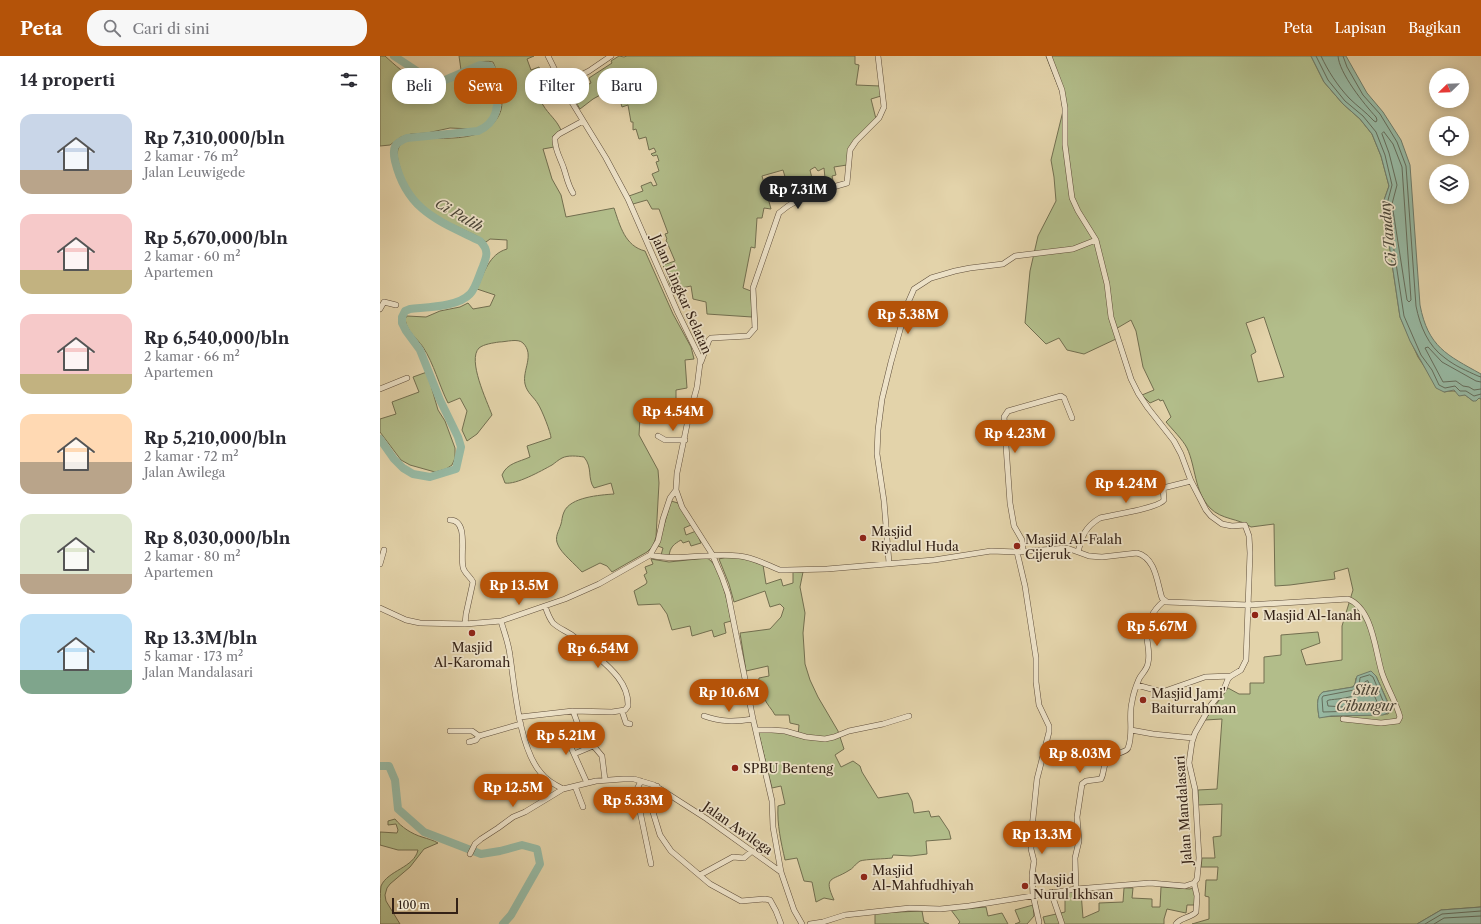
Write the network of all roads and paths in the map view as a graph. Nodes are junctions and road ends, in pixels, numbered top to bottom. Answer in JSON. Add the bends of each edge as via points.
{"nodes":[{"id":1,"x":548,"y":56,"type":"edge"},
{"id":2,"x":610,"y":56,"type":"edge"},
{"id":3,"x":878,"y":56,"type":"edge"},
{"id":4,"x":1049,"y":56,"type":"edge"},
{"id":5,"x":554,"y":68,"type":"edge"},
{"id":6,"x":589,"y":71,"type":"edge"},
{"id":7,"x":573,"y":104,"type":"edge"},
{"id":8,"x":583,"y":121,"type":"junction"},
{"id":9,"x":573,"y":193,"type":"dead end"},
{"id":10,"x":1096,"y":240,"type":"junction"},
{"id":11,"x":396,"y":304,"type":"dead end"},
{"id":12,"x":380,"y":309,"type":"edge"},
{"id":13,"x":700,"y":363,"type":"junction"},
{"id":14,"x":407,"y":378,"type":"dead end"},
{"id":15,"x":380,"y":389,"type":"edge"},
{"id":16,"x":1072,"y":418,"type":"dead end"},
{"id":17,"x":658,"y":436,"type":"dead end"},
{"id":18,"x":684,"y":440,"type":"junction"},
{"id":19,"x":1191,"y":482,"type":"junction"},
{"id":20,"x":676,"y":490,"type":"junction"},
{"id":21,"x":450,"y":520,"type":"dead end"},
{"id":22,"x":384,"y":550,"type":"dead end"},
{"id":23,"x":1020,"y":551,"type":"junction"},
{"id":24,"x":1078,"y":552,"type":"junction"},
{"id":25,"x":712,"y":554,"type":"junction"},
{"id":26,"x":650,"y":555,"type":"junction"},
{"id":27,"x":889,"y":563,"type":"junction"},
{"id":28,"x":380,"y":564,"type":"edge"},
{"id":29,"x":1164,"y":601,"type":"junction"},
{"id":30,"x":1248,"y":605,"type":"junction"},
{"id":31,"x":545,"y":606,"type":"junction"},
{"id":32,"x":380,"y":608,"type":"edge"},
{"id":33,"x":501,"y":621,"type":"junction"},
{"id":34,"x":465,"y":624,"type":"junction"},
{"id":35,"x":1231,"y":676,"type":"junction"},
{"id":36,"x":1137,"y":685,"type":"junction"},
{"id":37,"x":573,"y":711,"type":"junction"},
{"id":38,"x":622,"y":711,"type":"junction"},
{"id":39,"x":704,"y":716,"type":"dead end"},
{"id":40,"x":909,"y":716,"type":"dead end"},
{"id":41,"x":520,"y":717,"type":"junction"},
{"id":42,"x":753,"y":719,"type":"junction"},
{"id":43,"x":1343,"y":719,"type":"dead end"},
{"id":44,"x":521,"y":724,"type":"junction"},
{"id":45,"x":630,"y":724,"type":"dead end"},
{"id":46,"x":756,"y":730,"type":"junction"},
{"id":47,"x":1131,"y":730,"type":"junction"},
{"id":48,"x":450,"y":731,"type":"dead end"},
{"id":49,"x":479,"y":736,"type":"junction"},
{"id":50,"x":1193,"y":738,"type":"junction"},
{"id":51,"x":568,"y":741,"type":"dead end"},
{"id":52,"x":469,"y":742,"type":"dead end"},
{"id":53,"x":593,"y":746,"type":"junction"},
{"id":54,"x":574,"y":754,"type":"junction"},
{"id":55,"x":605,"y":780,"type":"junction"},
{"id":56,"x":641,"y":781,"type":"junction"},
{"id":57,"x":587,"y":783,"type":"junction"},
{"id":58,"x":575,"y":786,"type":"junction"},
{"id":59,"x":657,"y":786,"type":"junction"},
{"id":60,"x":563,"y":789,"type":"junction"},
{"id":61,"x":583,"y":806,"type":"dead end"},
{"id":62,"x":752,"y":851,"type":"junction"},
{"id":63,"x":470,"y":854,"type":"dead end"},
{"id":64,"x":651,"y":864,"type":"dead end"},
{"id":65,"x":781,"y":872,"type":"junction"},
{"id":66,"x":700,"y":875,"type":"junction"},
{"id":67,"x":1194,"y":883,"type":"junction"},
{"id":68,"x":1076,"y":889,"type":"junction"},
{"id":69,"x":1051,"y":892,"type":"junction"},
{"id":70,"x":1033,"y":895,"type":"junction"},
{"id":71,"x":1039,"y":922,"type":"dead end"},
{"id":72,"x":781,"y":924,"type":"edge"},
{"id":73,"x":802,"y":924,"type":"edge"},
{"id":74,"x":810,"y":924,"type":"edge"},
{"id":75,"x":1062,"y":924,"type":"edge"},
{"id":76,"x":1176,"y":924,"type":"edge"}],
"edges":[{"from":1,"to":5,"type":"street","name":"Jalan Lingkar Selatan"},
{"from":2,"to":6,"type":"street"},
{"from":3,"to":13,"type":"street","via":[[884,107],[879,118],[850,150],[847,183],[810,194],[779,213],[753,288],[755,328],[748,336],[712,338]]},
{"from":4,"to":10,"type":"street","via":[[1062,90],[1065,108],[1065,145],[1072,198]]},
{"from":7,"to":8,"type":"street","name":"Jalan Lingkar Selatan"},
{"from":8,"to":9,"type":"street","via":[[555,138]]},
{"from":8,"to":13,"type":"street","name":"Jalan Lingkar Selatan","via":[[628,199]]},
{"from":10,"to":19,"type":"street","via":[[1107,284],[1111,317],[1131,379],[1148,408],[1174,441]]},
{"from":10,"to":27,"type":"street","via":[[1073,249],[1015,256],[1003,264],[955,271],[931,278],[914,289],[891,362],[878,430],[877,454]]},
{"from":11,"to":12,"type":"street","via":[[384,302]]},
{"from":13,"to":18,"type":"street","name":"Jalan Lingkar Selatan"},
{"from":14,"to":15,"type":"street"},
{"from":16,"to":23,"type":"street","via":[[1061,396],[1008,411],[1004,417],[1010,503],[1014,526],[1022,540]]},
{"from":17,"to":18,"type":"street","via":[[665,440]]},
{"from":18,"to":20,"type":"street","name":"Jalan Lingkar Selatan"},
{"from":19,"to":24,"type":"street","via":[[1162,489],[1164,500],[1160,504],[1096,521],[1084,533]]},
{"from":19,"to":30,"type":"street","name":"Jalan Mandalasari","via":[[1211,516],[1222,524],[1244,524],[1247,528],[1250,553]]},
{"from":20,"to":25,"type":"street","name":"Jalan Lingkar Selatan","via":[[682,507]]},
{"from":20,"to":26,"type":"street","via":[[670,498],[658,541]]},
{"from":21,"to":34,"type":"street","via":[[455,520],[461,529],[463,568],[473,582]]},
{"from":22,"to":28,"type":"street"},
{"from":23,"to":24,"type":"street","via":[[1067,548]]},
{"from":23,"to":27,"type":"street","via":[[991,551],[934,560]]},
{"from":23,"to":70,"type":"street","via":[[1036,658],[1039,704],[1050,732],[1037,779],[1033,814]]},
{"from":24,"to":29,"type":"street","via":[[1102,557],[1137,553],[1144,556],[1154,571]]},
{"from":25,"to":26,"type":"street","via":[[675,558]]},
{"from":25,"to":27,"type":"street","via":[[740,556],[780,570],[828,569]]},
{"from":25,"to":42,"type":"street","name":"Jalan Lingkar Selatan","via":[[731,605]]},
{"from":26,"to":31,"type":"street","via":[[583,592]]},
{"from":29,"to":30,"type":"street"},
{"from":29,"to":36,"type":"street","via":[[1152,615],[1147,638],[1148,664]]},
{"from":30,"to":35,"type":"street","name":"Jalan Mandalasari","via":[[1246,660],[1241,670]]},
{"from":30,"to":43,"type":"street","via":[[1348,599],[1360,609],[1370,627],[1382,673],[1400,718],[1380,723]]},
{"from":31,"to":33,"type":"street"},
{"from":31,"to":38,"type":"street","via":[[550,620],[558,628],[573,635],[620,680],[628,700],[628,706]]},
{"from":32,"to":34,"type":"street","via":[[406,620],[420,623]]},
{"from":33,"to":34,"type":"street"},
{"from":33,"to":41,"type":"street","via":[[508,643]]},
{"from":35,"to":36,"type":"street","via":[[1205,676],[1162,692]]},
{"from":35,"to":50,"type":"street","name":"Jalan Mandalasari"},
{"from":36,"to":47,"type":"street","via":[[1131,706]]},
{"from":37,"to":38,"type":"street"},
{"from":37,"to":41,"type":"street"},
{"from":37,"to":53,"type":"street","via":[[580,730]]},
{"from":38,"to":45,"type":"street","via":[[626,723]]},
{"from":39,"to":42,"type":"street","via":[[727,722]]},
{"from":40,"to":46,"type":"street","via":[[825,739],[785,731]]},
{"from":41,"to":44,"type":"street"},
{"from":42,"to":46,"type":"street","name":"Jalan Lingkar Selatan"},
{"from":44,"to":49,"type":"street"},
{"from":44,"to":60,"type":"street","via":[[536,766],[542,774]]},
{"from":46,"to":65,"type":"street","name":"Jalan Lingkar Selatan","via":[[772,801],[773,827]]},
{"from":47,"to":50,"type":"street"},
{"from":47,"to":68,"type":"street","via":[[1127,750],[1106,761],[1101,779],[1082,784],[1077,817],[1079,841],[1075,858]]},
{"from":48,"to":49,"type":"street","via":[[472,731]]},
{"from":49,"to":52,"type":"street"},
{"from":50,"to":67,"type":"street","name":"Jalan Mandalasari","via":[[1189,763],[1195,789],[1199,858],[1197,879]]},
{"from":51,"to":54,"type":"street"},
{"from":53,"to":54,"type":"street"},
{"from":53,"to":55,"type":"street","via":[[602,756]]},
{"from":54,"to":57,"type":"street"},
{"from":55,"to":56,"type":"street","name":"Jalan Awilega"},
{"from":55,"to":57,"type":"street","name":"Jalan Awilega"},
{"from":56,"to":59,"type":"street","name":"Jalan Awilega"},
{"from":56,"to":64,"type":"street","via":[[637,797]]},
{"from":57,"to":58,"type":"street","name":"Jalan Awilega"},
{"from":58,"to":60,"type":"street","name":"Jalan Awilega"},
{"from":58,"to":61,"type":"street"},
{"from":59,"to":62,"type":"street","name":"Jalan Awilega"},
{"from":59,"to":66,"type":"street","via":[[651,803],[660,835],[671,851]]},
{"from":60,"to":63,"type":"street","name":"Jalan Awilega","via":[[513,817],[475,844]]},
{"from":62,"to":65,"type":"street","name":"Jalan Awilega"},
{"from":62,"to":66,"type":"street","via":[[744,858],[733,857]]},
{"from":65,"to":73,"type":"street","name":"Jalan Lingkar Selatan","via":[[794,910]]},
{"from":66,"to":72,"type":"street","via":[[710,884],[741,901],[768,899]]},
{"from":67,"to":68,"type":"street","name":"Jalan Mandalasari","via":[[1185,886],[1150,883]]},
{"from":67,"to":76,"type":"street","via":[[1197,896],[1196,912],[1192,916],[1180,919]]},
{"from":68,"to":69,"type":"street","name":"Jalan Mandalasari"},
{"from":69,"to":70,"type":"street","name":"Jalan Mandalasari"},
{"from":69,"to":75,"type":"street"},
{"from":70,"to":71,"type":"street"},
{"from":70,"to":74,"type":"street","name":"Jalan Mandalasari","via":[[969,906],[940,909],[910,908],[845,915]]}]}
